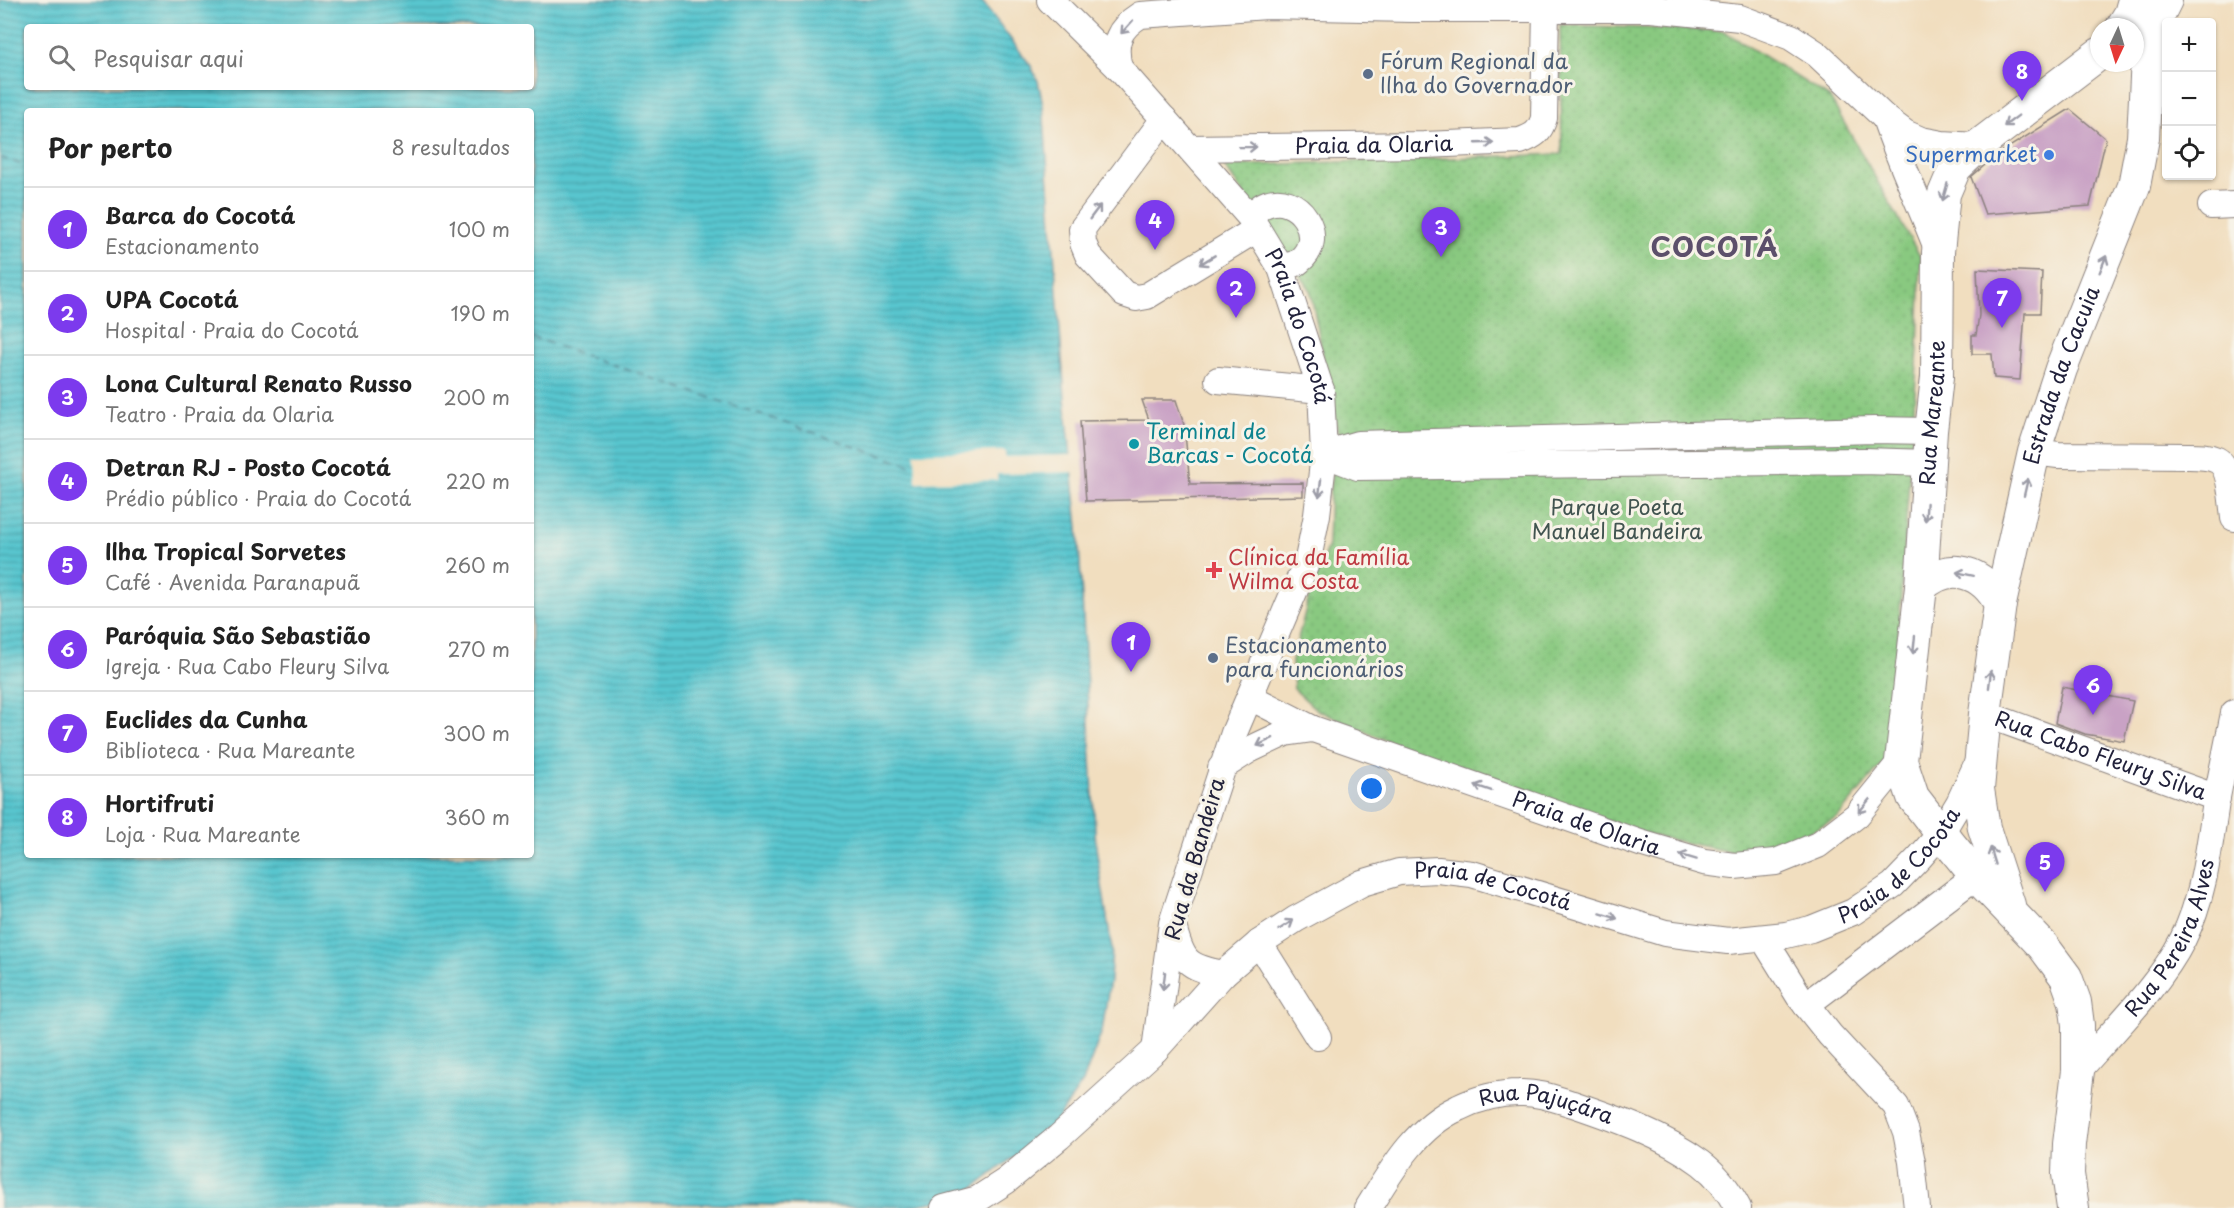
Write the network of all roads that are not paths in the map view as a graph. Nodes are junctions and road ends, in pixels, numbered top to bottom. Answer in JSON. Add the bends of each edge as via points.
{"nodes":[{"id":1,"x":1050,"y":0,"type":"edge"},
{"id":2,"x":2134,"y":0,"type":"edge"},
{"id":3,"x":2166,"y":0,"type":"edge"},
{"id":4,"x":1267,"y":3,"type":"edge"},
{"id":5,"x":1412,"y":4,"type":"edge"},
{"id":6,"x":1548,"y":4,"type":"edge"},
{"id":7,"x":1743,"y":9,"type":"edge"},
{"id":8,"x":2128,"y":18,"type":"edge"},
{"id":9,"x":2090,"y":63,"type":"edge"},
{"id":10,"x":1119,"y":68,"type":"junction"},
{"id":11,"x":2134,"y":73,"type":"edge"},
{"id":12,"x":1885,"y":118,"type":"junction"},
{"id":13,"x":1164,"y":120,"type":"junction"},
{"id":14,"x":1978,"y":146,"type":"junction"},
{"id":15,"x":1190,"y":148,"type":"junction"},
{"id":16,"x":1253,"y":223,"type":"junction"},
{"id":17,"x":1938,"y":252,"type":"junction"},
{"id":18,"x":1281,"y":268,"type":"junction"},
{"id":19,"x":1218,"y":380,"type":"dead end"},
{"id":20,"x":1321,"y":390,"type":"junction"},
{"id":21,"x":1931,"y":431,"type":"junction"},
{"id":22,"x":2034,"y":452,"type":"junction"},
{"id":23,"x":1324,"y":454,"type":"junction"},
{"id":24,"x":1930,"y":463,"type":"junction"},
{"id":25,"x":2234,"y":518,"type":"edge"},
{"id":26,"x":1921,"y":587,"type":"junction"},
{"id":27,"x":2000,"y":604,"type":"junction"},
{"id":28,"x":1250,"y":696,"type":"junction"},
{"id":29,"x":2234,"y":713,"type":"edge"},
{"id":30,"x":1985,"y":714,"type":"junction"},
{"id":31,"x":1313,"y":729,"type":"junction"},
{"id":32,"x":1980,"y":758,"type":"junction"},
{"id":33,"x":1901,"y":761,"type":"junction"},
{"id":34,"x":1221,"y":768,"type":"junction"},
{"id":35,"x":2224,"y":793,"type":"edge"},
{"id":36,"x":1941,"y":832,"type":"junction"},
{"id":37,"x":1976,"y":876,"type":"junction"},
{"id":38,"x":2011,"y":912,"type":"junction"},
{"id":39,"x":1172,"y":923,"type":"junction"},
{"id":40,"x":1774,"y":936,"type":"junction"},
{"id":41,"x":1259,"y":943,"type":"junction"},
{"id":42,"x":1223,"y":974,"type":"junction"},
{"id":43,"x":1806,"y":1005,"type":"junction"},
{"id":44,"x":1170,"y":1019,"type":"junction"},
{"id":45,"x":1318,"y":1037,"type":"dead end"},
{"id":46,"x":2078,"y":1071,"type":"junction"},
{"id":47,"x":944,"y":1208,"type":"edge"},
{"id":48,"x":1368,"y":1208,"type":"edge"},
{"id":49,"x":1738,"y":1208,"type":"edge"},
{"id":50,"x":1917,"y":1208,"type":"edge"},
{"id":51,"x":2073,"y":1208,"type":"edge"}],
"edges":[{"from":1,"to":10,"type":"street"},
{"from":2,"to":8,"type":"main road"},
{"from":3,"to":11,"type":"main road","name":"Estrada da Cacuia","via":[[2152,30],[2147,57]]},
{"from":4,"to":5,"type":"street"},
{"from":4,"to":10,"type":"street","one_way":true,"via":[[1140,15],[1129,22],[1117,40]]},
{"from":5,"to":6,"type":"street"},
{"from":6,"to":7,"type":"street"},
{"from":15,"to":6,"type":"street","name":"Praia da Olaria","one_way":true,"via":[[1424,145],[1520,141],[1533,136],[1544,118]]},
{"from":7,"to":12,"type":"street","via":[[1817,54]]},
{"from":9,"to":14,"type":"main road","name":"Rua Mareante","one_way":true},
{"from":10,"to":13,"type":"street"},
{"from":22,"to":11,"type":"main road","name":"Estrada da Cacuia","one_way":true,"via":[[2061,369],[2134,186],[2143,138]]},
{"from":12,"to":14,"type":"street","via":[[1921,140]]},
{"from":12,"to":17,"type":"street"},
{"from":13,"to":15,"type":"street"},
{"from":16,"to":13,"type":"street","one_way":true,"via":[[1148,296],[1136,298],[1125,294],[1088,255],[1082,229]]},
{"from":14,"to":17,"type":"main road","name":"Rua Mareante","one_way":true,"via":[[1955,168],[1949,180],[1941,206]]},
{"from":15,"to":16,"type":"street","name":"Praia do Cocotá"},
{"from":16,"to":18,"type":"street","name":"Praia do Cocotá"},
{"from":16,"to":18,"type":"street","via":[[1264,205],[1283,202],[1301,210],[1311,226],[1310,246],[1299,261]]},
{"from":17,"to":21,"type":"main road","name":"Rua Mareante","via":[[1938,366]]},
{"from":18,"to":20,"type":"street","name":"Praia do Cocotá"},
{"from":19,"to":20,"type":"street"},
{"from":20,"to":23,"type":"street","name":"Praia do Cocotá"},
{"from":21,"to":23,"type":"street","via":[[1358,444]]},
{"from":21,"to":24,"type":"main road","name":"Rua Mareante"},
{"from":22,"to":25,"type":"street","via":[[2214,459],[2226,468]]},
{"from":27,"to":22,"type":"main road","name":"Estrada da Cacuia","one_way":true},
{"from":23,"to":24,"type":"street","via":[[1358,467]]},
{"from":23,"to":28,"type":"street","name":"Praia do Cocotá","one_way":true,"via":[[1308,559]]},
{"from":24,"to":26,"type":"main road","name":"Rua Mareante","one_way":true},
{"from":27,"to":26,"type":"main road","one_way":true,"via":[[1989,586],[1972,574],[1944,573]]},
{"from":26,"to":33,"type":"main road","name":"Rua Mareante","one_way":true},
{"from":30,"to":27,"type":"main road","name":"Estrada da Cacuia","one_way":true},
{"from":28,"to":31,"type":"street","name":"Praia de Olaria"},
{"from":28,"to":34,"type":"street","name":"Praia do Cocotá"},
{"from":29,"to":35,"type":"street","name":"Rua Pereira Alves"},
{"from":30,"to":32,"type":"main road","name":"Estrada da Cacuia"},
{"from":30,"to":35,"type":"street","name":"Rua Cabo Fleury Silva"},
{"from":33,"to":31,"type":"street","name":"Praia de Olaria","one_way":true,"via":[[1857,815],[1818,845],[1776,862],[1734,866],[1704,862],[1640,843]]},
{"from":31,"to":34,"type":"street","name":"Rua da Bandeira","one_way":true,"via":[[1285,733]]},
{"from":32,"to":36,"type":"street","name":"Praia de Cocota"},
{"from":38,"to":32,"type":"main road","name":"Estrada da Cacuia","one_way":true,"via":[[1980,808]]},
{"from":33,"to":36,"type":"main road","name":"Rua Mareante","via":[[1914,797]]},
{"from":34,"to":39,"type":"street","name":"Rua da Bandeira"},
{"from":35,"to":46,"type":"street","name":"Rua Pereira Alves","via":[[2183,939],[2147,991]]},
{"from":36,"to":37,"type":"main road","name":"Rua Mareante"},
{"from":36,"to":40,"type":"street","name":"Praia de Cocota","via":[[1893,885],[1861,906],[1811,929]]},
{"from":37,"to":38,"type":"main road","name":"Rua Mareante"},
{"from":37,"to":43,"type":"street"},
{"from":38,"to":46,"type":"main road","name":"Rua Mareante","via":[[2066,977],[2078,1025]]},
{"from":39,"to":42,"type":"street","via":[[1186,960],[1197,969]]},
{"from":39,"to":44,"type":"street","name":"Rua da Bandeira","one_way":true},
{"from":41,"to":40,"type":"street","name":"Praia de Cocotá","one_way":true,"via":[[1362,883],[1399,872],[1438,870],[1472,874],[1665,933],[1728,941]]},
{"from":40,"to":43,"type":"street"},
{"from":41,"to":42,"type":"street","name":"Praia de Cocotá"},
{"from":41,"to":45,"type":"street"},
{"from":42,"to":44,"type":"street"},
{"from":43,"to":50,"type":"street","via":[[1896,1106],[1906,1132]]},
{"from":44,"to":47,"type":"street","name":"Rua da Bandeira","via":[[1155,1050],[1006,1181],[978,1199]]},
{"from":46,"to":51,"type":"main road","name":"Rua Mareante","via":[[2068,1144]]},
{"from":48,"to":49,"type":"street","name":"Rua Pajuçára","via":[[1397,1160],[1432,1124],[1457,1108],[1491,1096],[1521,1092],[1614,1118],[1668,1143],[1702,1164],[1729,1190]]}]}
